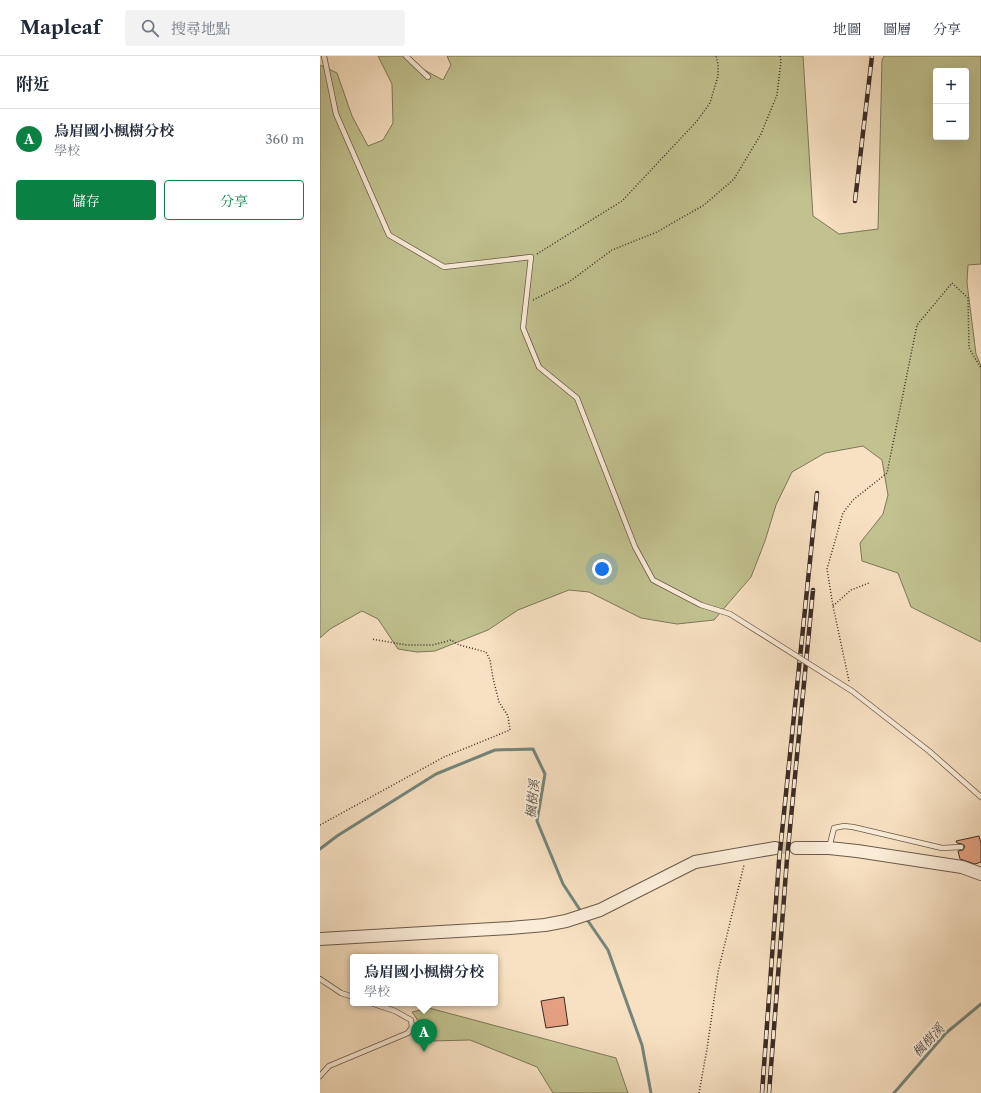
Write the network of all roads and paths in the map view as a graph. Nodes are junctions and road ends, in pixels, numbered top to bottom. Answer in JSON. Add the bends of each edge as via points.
{"nodes":[{"id":1,"x":324,"y":56,"type":"edge"},
{"id":2,"x":406,"y":56,"type":"edge"},
{"id":3,"x":716,"y":56,"type":"edge"},
{"id":4,"x":780,"y":56,"type":"edge"},
{"id":5,"x":428,"y":77,"type":"dead end"},
{"id":6,"x":532,"y":257,"type":"junction"},
{"id":7,"x":526,"y":304,"type":"junction"},
{"id":8,"x":981,"y":368,"type":"edge"},
{"id":9,"x":869,"y":583,"type":"dead end"},
{"id":10,"x":833,"y":606,"type":"junction"},
{"id":11,"x":371,"y":639,"type":"dead end"},
{"id":12,"x":852,"y":691,"type":"junction"},
{"id":13,"x":981,"y":797,"type":"edge"},
{"id":14,"x":320,"y":825,"type":"edge"},
{"id":15,"x":961,"y":847,"type":"dead end"},
{"id":16,"x":775,"y":848,"type":"tunnel mouth"},
{"id":17,"x":796,"y":848,"type":"tunnel mouth"},
{"id":18,"x":829,"y":848,"type":"junction"},
{"id":19,"x":747,"y":853,"type":"junction"},
{"id":20,"x":981,"y":874,"type":"edge"},
{"id":21,"x":320,"y":939,"type":"edge"},
{"id":22,"x":320,"y":979,"type":"edge"},
{"id":23,"x":350,"y":996,"type":"edge"},
{"id":24,"x":380,"y":1006,"type":"edge"},
{"id":25,"x":320,"y":1076,"type":"edge"},
{"id":26,"x":698,"y":1093,"type":"edge"}],
"edges":[{"from":1,"to":6,"type":"lane","via":[[336,114],[390,235],[444,267]]},
{"from":2,"to":5,"type":"lane"},
{"from":3,"to":6,"type":"path","via":[[718,76],[710,103],[697,120],[622,200]]},
{"from":4,"to":7,"type":"path","via":[[776,95],[761,134],[734,178],[704,205],[657,232],[612,250],[569,282]]},
{"from":6,"to":7,"type":"lane"},
{"from":7,"to":12,"type":"lane","bridge":true,"via":[[523,328],[539,367],[577,398],[635,547],[653,580],[701,605],[730,614]]},
{"from":8,"to":10,"type":"path","via":[[969,348],[968,298],[952,283],[917,325],[887,473],[853,500],[843,513],[827,569]]},
{"from":9,"to":10,"type":"path","via":[[851,590]]},
{"from":10,"to":12,"type":"path"},
{"from":11,"to":14,"type":"path","via":[[407,645],[451,640],[459,645],[486,652],[499,702],[508,716],[510,730],[444,758]]},
{"from":12,"to":13,"type":"lane","via":[[929,751]]},
{"from":15,"to":18,"type":"lane","via":[[942,848],[844,826],[834,828]]},
{"from":16,"to":19,"type":"street"},
{"from":17,"to":18,"type":"street"},
{"from":18,"to":20,"type":"street","via":[[962,867]]},
{"from":19,"to":21,"type":"street","via":[[695,862],[600,910],[566,921],[510,928]]},
{"from":19,"to":26,"type":"path","via":[[718,972]]},
{"from":22,"to":23,"type":"lane"},
{"from":24,"to":25,"type":"lane","via":[[411,1020],[412,1027],[408,1033],[329,1066]]}]}
